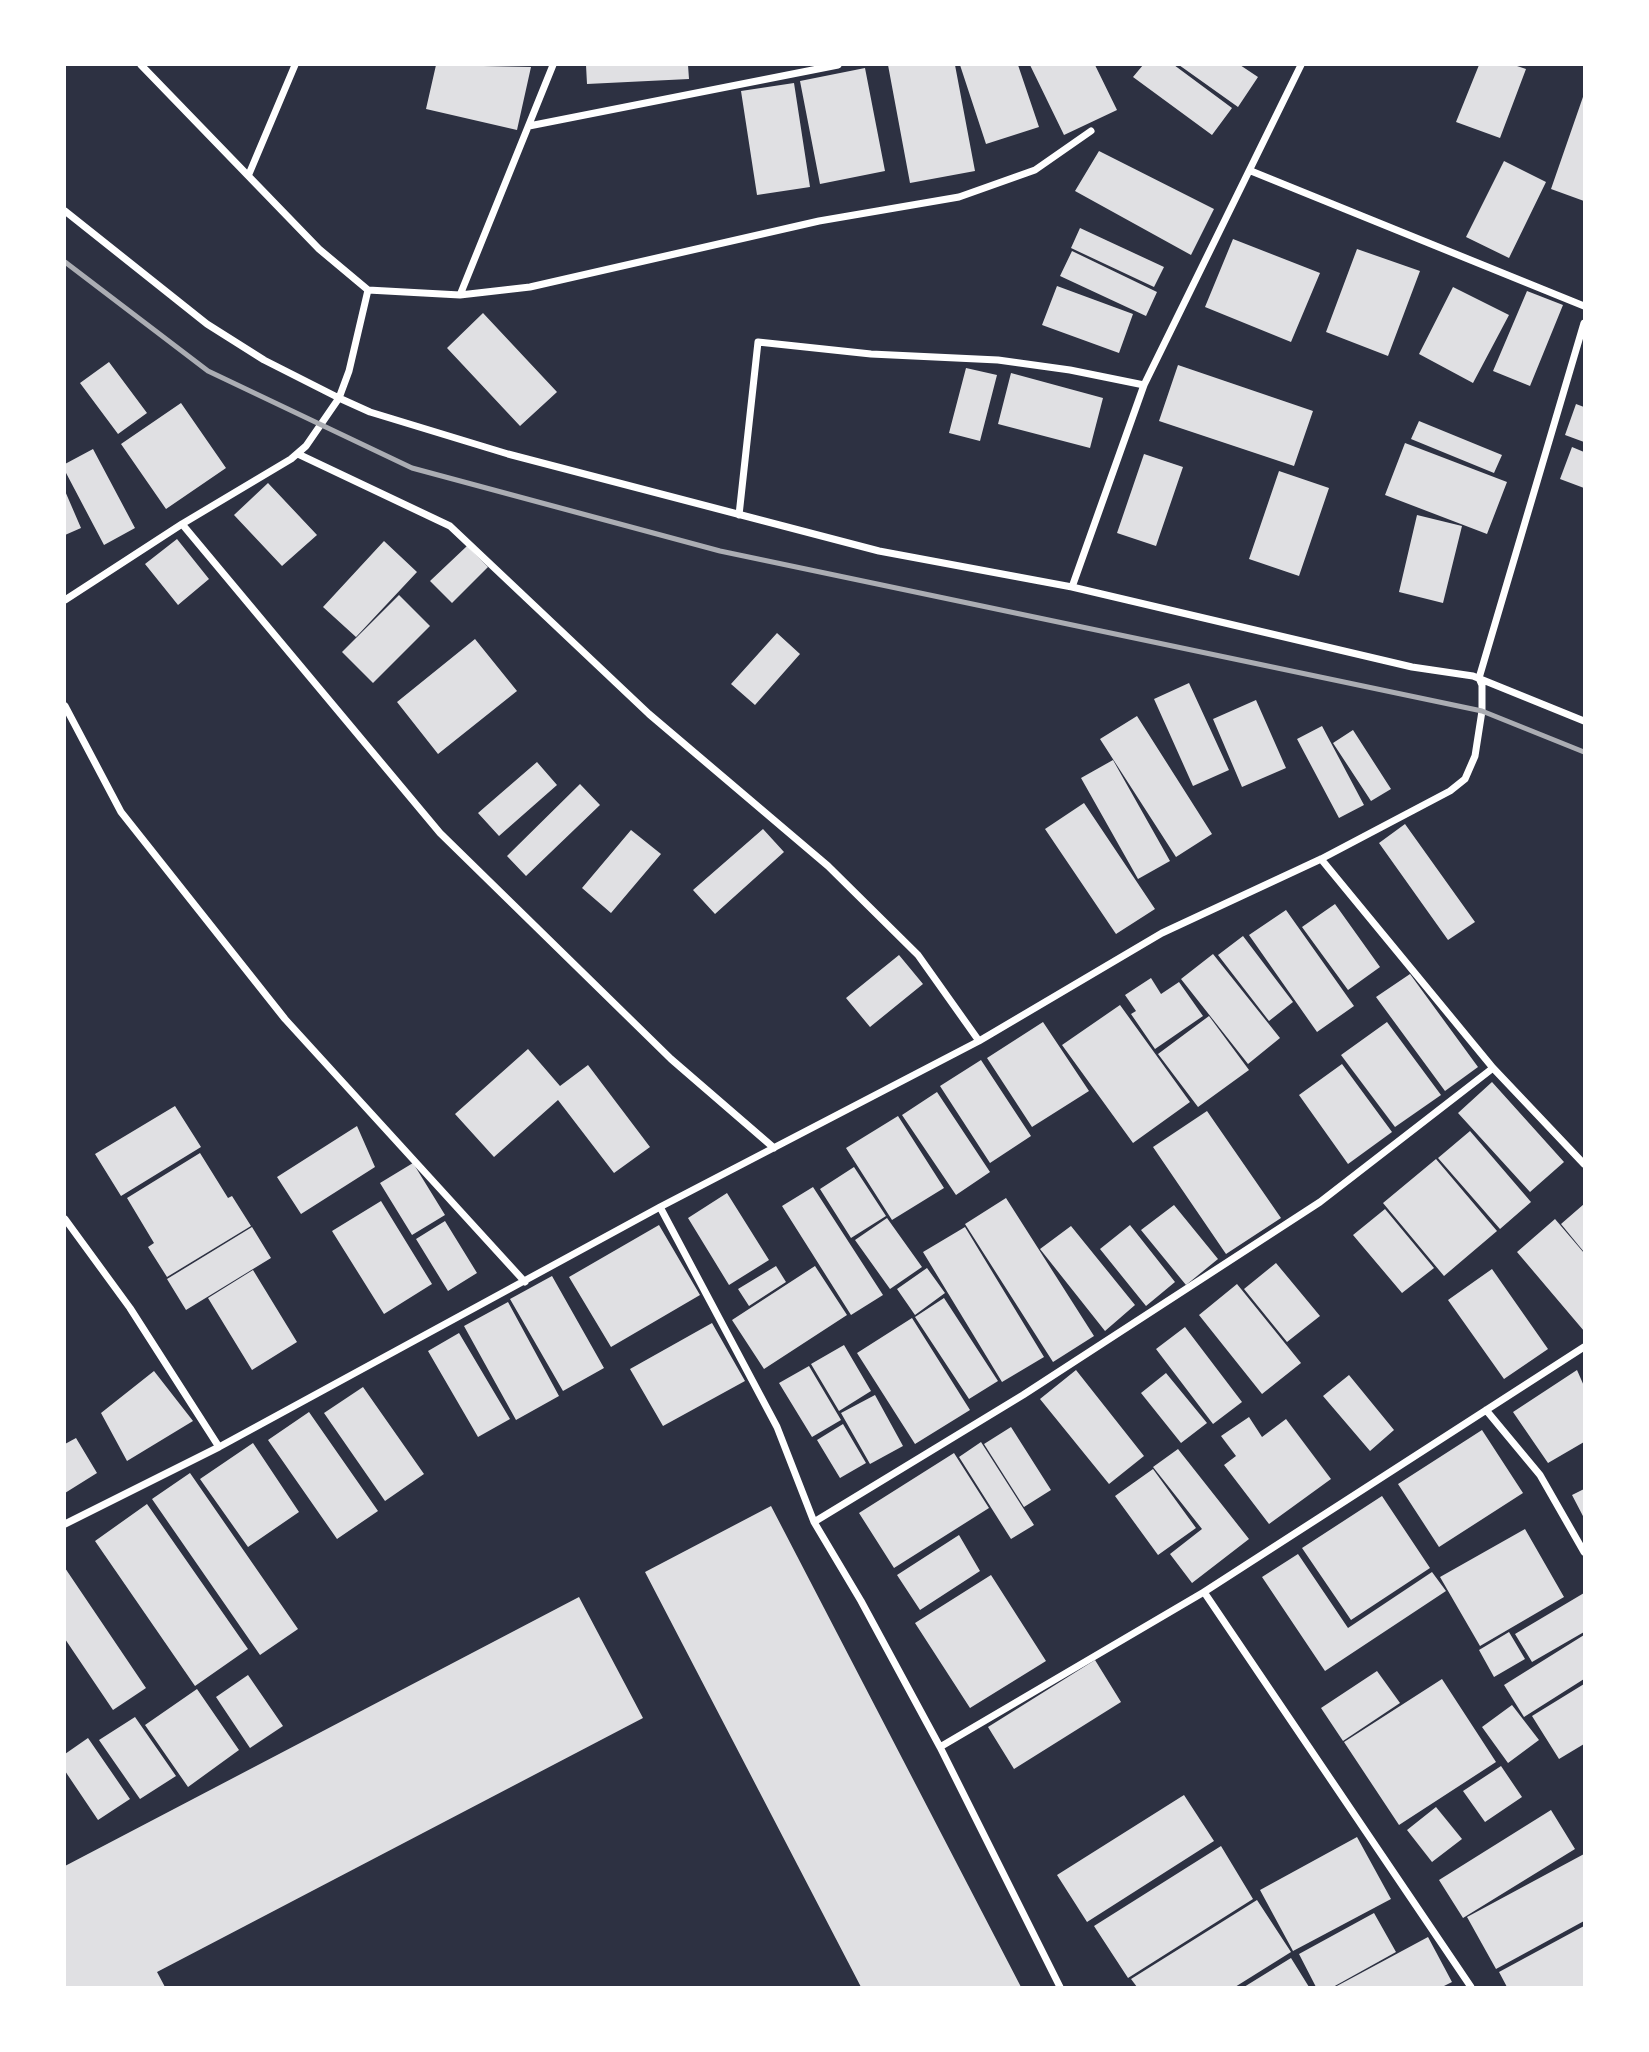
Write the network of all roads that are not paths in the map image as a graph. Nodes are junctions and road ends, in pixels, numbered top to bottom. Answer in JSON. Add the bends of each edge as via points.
{"nodes":[{"id":1,"x":141,"y":65,"type":"edge"},
{"id":2,"x":295,"y":65,"type":"edge"},
{"id":3,"x":553,"y":65,"type":"edge"},
{"id":4,"x":838,"y":65,"type":"edge"},
{"id":5,"x":1301,"y":65,"type":"edge"},
{"id":6,"x":529,"y":126,"type":"junction"},
{"id":7,"x":1091,"y":131,"type":"dead end"},
{"id":8,"x":1251,"y":171,"type":"junction"},
{"id":9,"x":249,"y":174,"type":"junction"},
{"id":10,"x":65,"y":211,"type":"edge"},
{"id":11,"x":369,"y":290,"type":"junction"},
{"id":12,"x":460,"y":295,"type":"junction"},
{"id":13,"x":1584,"y":306,"type":"edge"},
{"id":14,"x":1584,"y":323,"type":"edge"},
{"id":15,"x":1144,"y":385,"type":"junction"},
{"id":16,"x":339,"y":398,"type":"junction"},
{"id":17,"x":298,"y":454,"type":"junction"},
{"id":18,"x":738,"y":516,"type":"junction"},
{"id":19,"x":182,"y":524,"type":"junction"},
{"id":20,"x":1072,"y":586,"type":"junction"},
{"id":21,"x":65,"y":600,"type":"edge"},
{"id":22,"x":1479,"y":678,"type":"junction"},
{"id":23,"x":65,"y":706,"type":"edge"},
{"id":24,"x":1584,"y":721,"type":"edge"},
{"id":25,"x":1321,"y":859,"type":"junction"},
{"id":26,"x":979,"y":1041,"type":"junction"},
{"id":27,"x":1493,"y":1068,"type":"junction"},
{"id":28,"x":774,"y":1148,"type":"junction"},
{"id":29,"x":1583,"y":1160,"type":"edge"},
{"id":30,"x":660,"y":1207,"type":"junction"},
{"id":31,"x":65,"y":1219,"type":"edge"},
{"id":32,"x":525,"y":1282,"type":"junction"},
{"id":33,"x":1584,"y":1348,"type":"edge"},
{"id":34,"x":1486,"y":1410,"type":"junction"},
{"id":35,"x":219,"y":1447,"type":"junction"},
{"id":36,"x":814,"y":1522,"type":"junction"},
{"id":37,"x":65,"y":1524,"type":"edge"},
{"id":38,"x":1584,"y":1552,"type":"edge"},
{"id":39,"x":1204,"y":1592,"type":"junction"},
{"id":40,"x":940,"y":1747,"type":"junction"},
{"id":41,"x":1060,"y":1987,"type":"edge"},
{"id":42,"x":1471,"y":1987,"type":"edge"}],
"edges":[{"from":1,"to":9,"type":"street"},
{"from":2,"to":9,"type":"street"},
{"from":3,"to":6,"type":"street"},
{"from":4,"to":6,"type":"street"},
{"from":5,"to":8,"type":"street"},
{"from":6,"to":12,"type":"street"},
{"from":7,"to":12,"type":"street","via":[[1035,170],[959,197],[819,221],[530,287]]},
{"from":8,"to":13,"type":"street"},
{"from":8,"to":15,"type":"street"},
{"from":9,"to":11,"type":"street","via":[[319,249]]},
{"from":10,"to":16,"type":"street","via":[[207,324],[264,360]]},
{"from":11,"to":12,"type":"street"},
{"from":11,"to":16,"type":"street"},
{"from":14,"to":22,"type":"street"},
{"from":15,"to":18,"type":"street","via":[[998,360],[871,354],[758,342]]},
{"from":15,"to":20,"type":"street"},
{"from":16,"to":17,"type":"street"},
{"from":16,"to":18,"type":"street","via":[[370,412],[508,454]]},
{"from":17,"to":19,"type":"street"},
{"from":17,"to":26,"type":"street","via":[[450,526],[649,714],[828,866],[918,955]]},
{"from":18,"to":20,"type":"street","via":[[879,551]]},
{"from":19,"to":21,"type":"street"},
{"from":19,"to":28,"type":"street","via":[[440,833],[671,1059]]},
{"from":20,"to":22,"type":"street","via":[[1412,667]]},
{"from":22,"to":24,"type":"street"},
{"from":22,"to":25,"type":"street","via":[[1482,711],[1475,756],[1465,779],[1411,814]]},
{"from":23,"to":32,"type":"street","via":[[121,812],[285,1019]]},
{"from":25,"to":26,"type":"street","via":[[1162,933]]},
{"from":25,"to":27,"type":"street"},
{"from":26,"to":28,"type":"street"},
{"from":27,"to":29,"type":"street"},
{"from":27,"to":36,"type":"street","via":[[1320,1202],[1023,1395]]},
{"from":28,"to":30,"type":"street"},
{"from":30,"to":32,"type":"street"},
{"from":30,"to":36,"type":"street","via":[[777,1427]]},
{"from":31,"to":35,"type":"street","via":[[130,1308]]},
{"from":32,"to":35,"type":"street"},
{"from":33,"to":34,"type":"street"},
{"from":34,"to":38,"type":"street","via":[[1540,1475]]},
{"from":34,"to":39,"type":"street"},
{"from":35,"to":37,"type":"street"},
{"from":36,"to":40,"type":"street"},
{"from":39,"to":40,"type":"street"},
{"from":39,"to":42,"type":"street"},
{"from":40,"to":41,"type":"street"}]}
